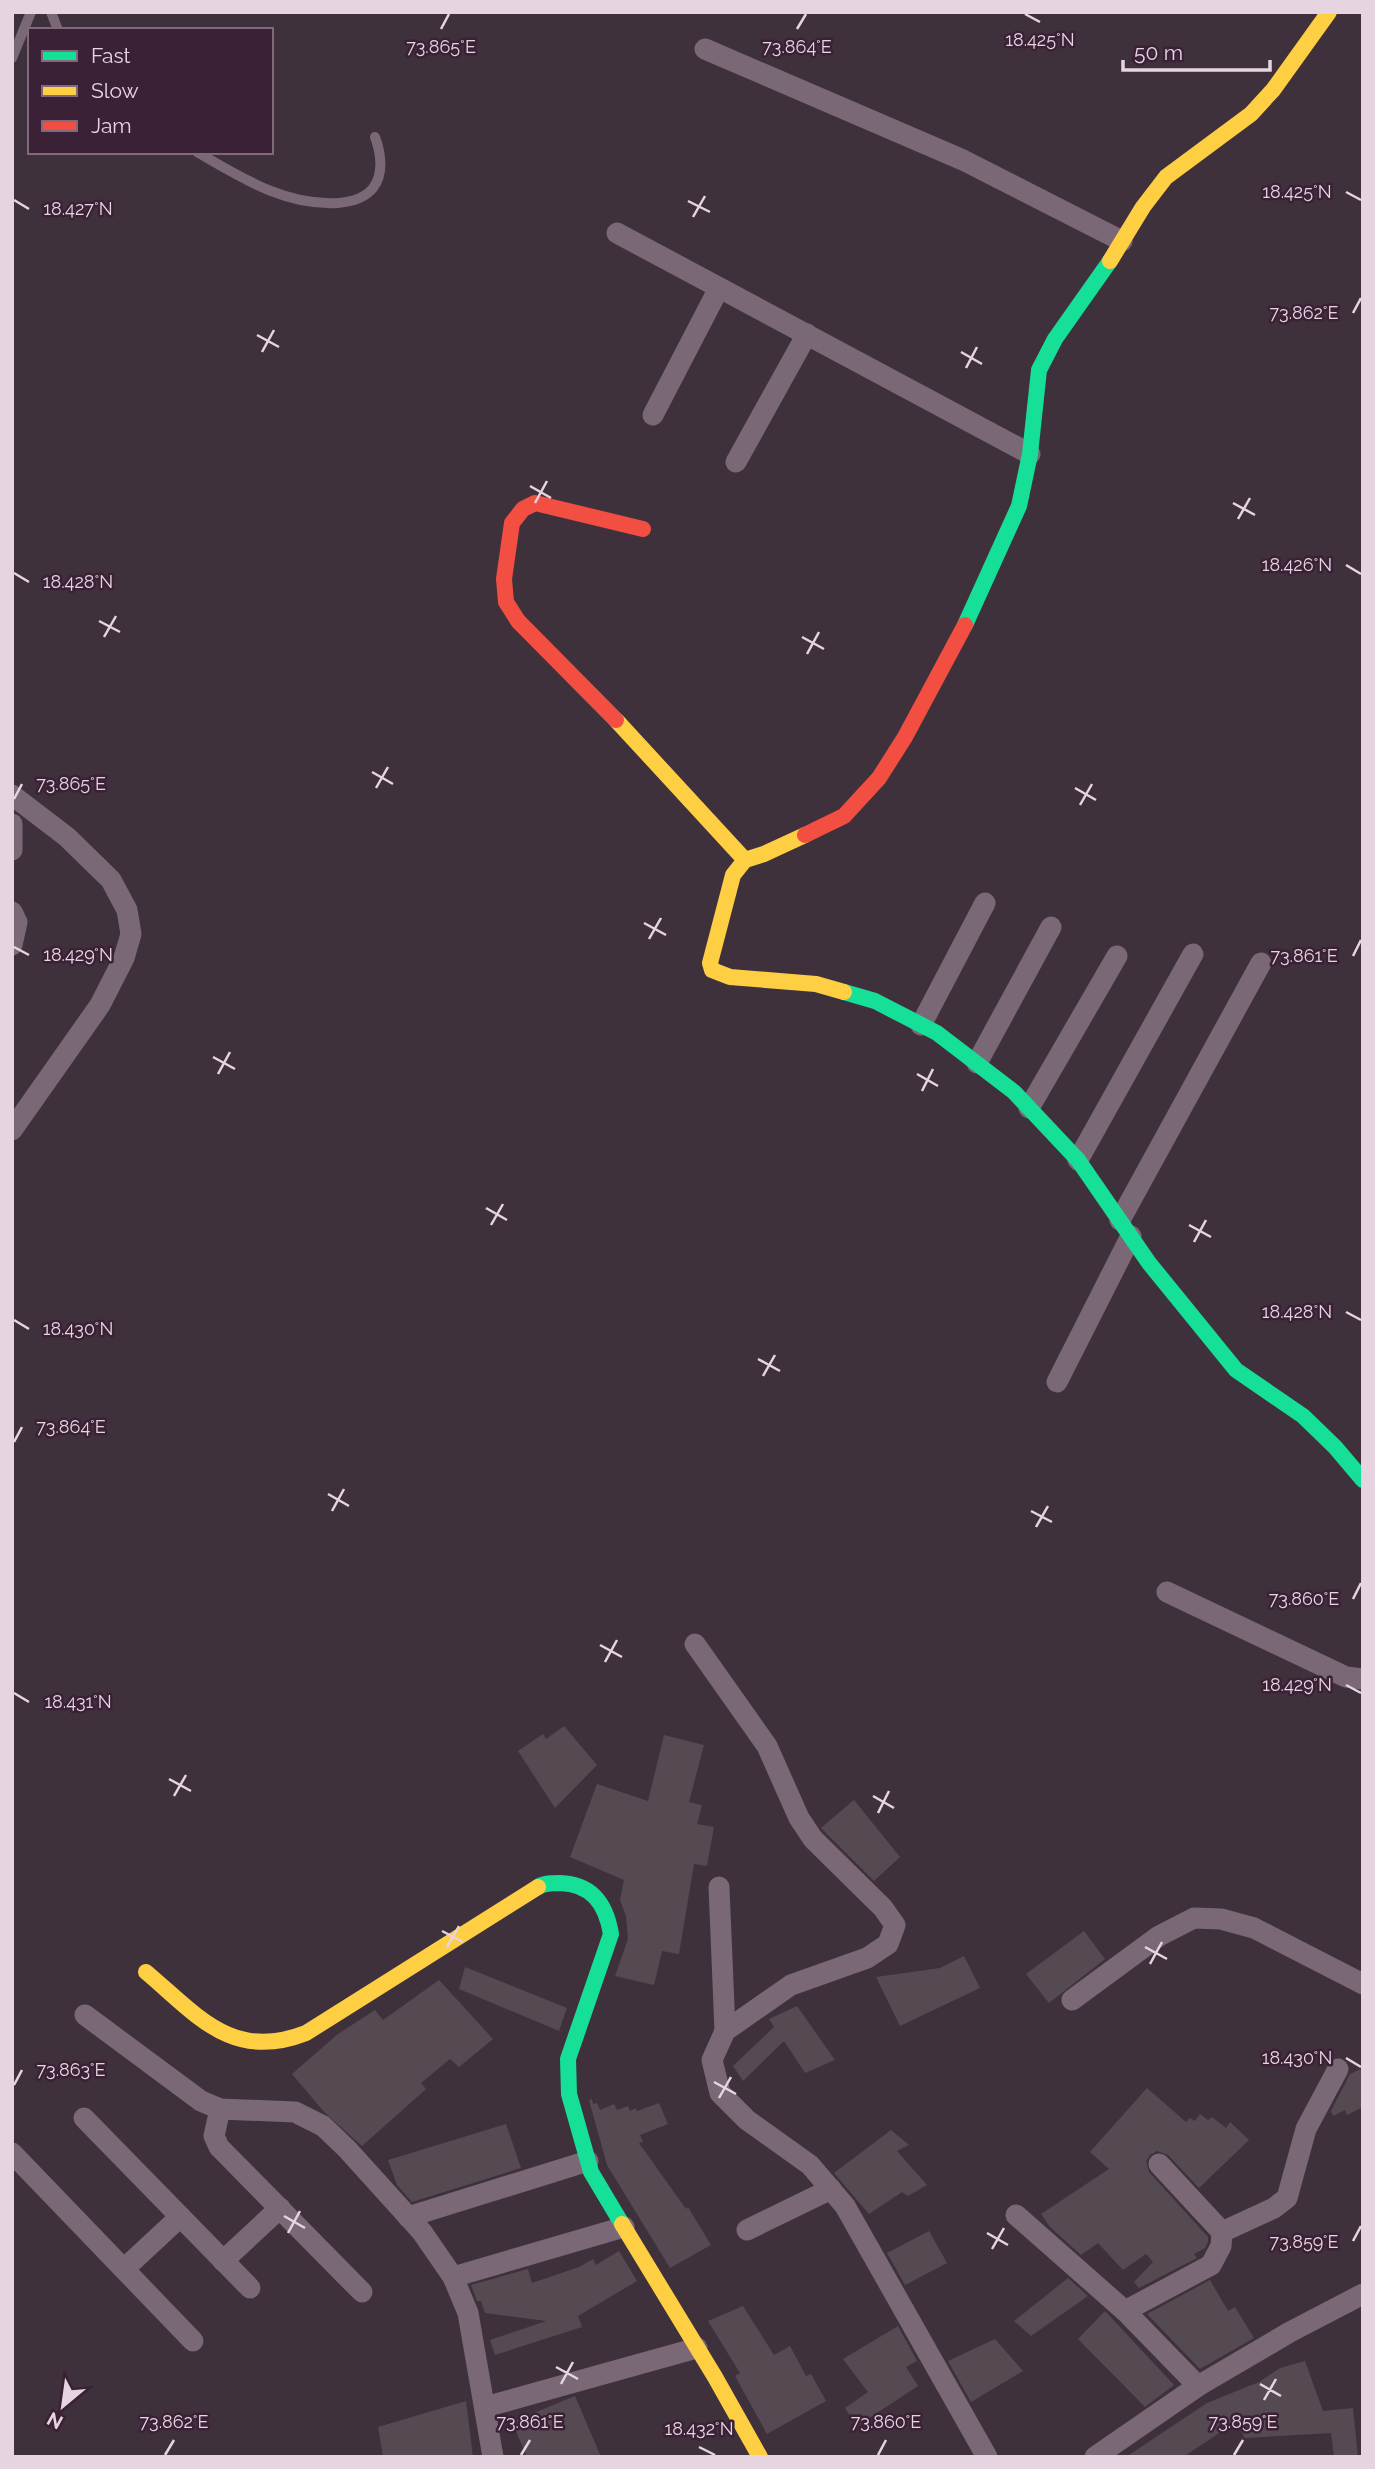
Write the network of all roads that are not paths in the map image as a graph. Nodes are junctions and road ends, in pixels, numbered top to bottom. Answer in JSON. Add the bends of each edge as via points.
{"nodes":[{"id":1,"x":31,"y":12,"type":"edge"},
{"id":2,"x":1329,"y":12,"type":"edge"},
{"id":3,"x":705,"y":49,"type":"dead end"},
{"id":4,"x":12,"y":58,"type":"edge"},
{"id":5,"x":375,"y":137,"type":"dead end"},
{"id":6,"x":200,"y":154,"type":"edge"},
{"id":7,"x":617,"y":233,"type":"dead end"},
{"id":8,"x":1122,"y":241,"type":"junction"},
{"id":9,"x":719,"y":288,"type":"junction"},
{"id":10,"x":807,"y":334,"type":"junction"},
{"id":11,"x":653,"y":415,"type":"dead end"},
{"id":12,"x":1030,"y":454,"type":"junction"},
{"id":13,"x":736,"y":462,"type":"dead end"},
{"id":14,"x":643,"y":529,"type":"dead end"},
{"id":15,"x":12,"y":795,"type":"edge"},
{"id":16,"x":12,"y":824,"type":"edge"},
{"id":17,"x":12,"y":850,"type":"edge"},
{"id":18,"x":745,"y":860,"type":"junction"},
{"id":19,"x":985,"y":903,"type":"dead end"},
{"id":20,"x":12,"y":912,"type":"edge"},
{"id":21,"x":1051,"y":927,"type":"dead end"},
{"id":22,"x":12,"y":946,"type":"edge"},
{"id":23,"x":1193,"y":954,"type":"dead end"},
{"id":24,"x":1117,"y":956,"type":"dead end"},
{"id":25,"x":1261,"y":963,"type":"dead end"},
{"id":26,"x":921,"y":1025,"type":"junction"},
{"id":27,"x":976,"y":1063,"type":"junction"},
{"id":28,"x":1029,"y":1108,"type":"junction"},
{"id":29,"x":12,"y":1130,"type":"edge"},
{"id":30,"x":1078,"y":1160,"type":"junction"},
{"id":31,"x":1125,"y":1228,"type":"junction"},
{"id":32,"x":1057,"y":1382,"type":"dead end"},
{"id":33,"x":1363,"y":1480,"type":"edge"},
{"id":34,"x":1167,"y":1592,"type":"dead end"},
{"id":35,"x":695,"y":1644,"type":"dead end"},
{"id":36,"x":1361,"y":1684,"type":"edge"},
{"id":37,"x":719,"y":1887,"type":"dead end"},
{"id":38,"x":146,"y":1972,"type":"dead end"},
{"id":39,"x":1363,"y":1984,"type":"edge"},
{"id":40,"x":1072,"y":2000,"type":"dead end"},
{"id":41,"x":85,"y":2015,"type":"dead end"},
{"id":42,"x":725,"y":2031,"type":"junction"},
{"id":43,"x":1338,"y":2069,"type":"dead end"},
{"id":44,"x":220,"y":2109,"type":"junction"},
{"id":45,"x":84,"y":2118,"type":"dead end"},
{"id":46,"x":12,"y":2153,"type":"edge"},
{"id":47,"x":588,"y":2161,"type":"junction"},
{"id":48,"x":1159,"y":2165,"type":"dead end"},
{"id":49,"x":831,"y":2189,"type":"junction"},
{"id":50,"x":279,"y":2208,"type":"junction"},
{"id":51,"x":1016,"y":2215,"type":"dead end"},
{"id":52,"x":180,"y":2217,"type":"junction"},
{"id":53,"x":408,"y":2217,"type":"junction"},
{"id":54,"x":624,"y":2227,"type":"junction"},
{"id":55,"x":747,"y":2230,"type":"dead end"},
{"id":56,"x":1222,"y":2232,"type":"junction"},
{"id":57,"x":223,"y":2262,"type":"junction"},
{"id":58,"x":124,"y":2269,"type":"junction"},
{"id":59,"x":453,"y":2277,"type":"junction"},
{"id":60,"x":250,"y":2288,"type":"dead end"},
{"id":61,"x":362,"y":2292,"type":"dead end"},
{"id":62,"x":1363,"y":2294,"type":"edge"},
{"id":63,"x":1125,"y":2311,"type":"junction"},
{"id":64,"x":193,"y":2341,"type":"dead end"},
{"id":65,"x":697,"y":2348,"type":"junction"},
{"id":66,"x":1198,"y":2386,"type":"junction"},
{"id":67,"x":485,"y":2407,"type":"junction"},
{"id":68,"x":493,"y":2457,"type":"edge"},
{"id":69,"x":760,"y":2457,"type":"edge"},
{"id":70,"x":987,"y":2457,"type":"edge"},
{"id":71,"x":1095,"y":2457,"type":"edge"}],
"edges":[{"from":1,"to":4,"type":"lane"},
{"from":2,"to":8,"type":"street","via":[[1273,90],[1251,114],[1166,177]]},
{"from":3,"to":8,"type":"street","via":[[963,160]]},
{"from":5,"to":6,"type":"lane","via":[[381,152],[378,181],[370,192],[349,202],[318,204],[279,195]]},
{"from":7,"to":9,"type":"street"},
{"from":8,"to":12,"type":"street","via":[[1039,370]]},
{"from":9,"to":10,"type":"street"},
{"from":9,"to":11,"type":"street"},
{"from":10,"to":12,"type":"street"},
{"from":10,"to":13,"type":"street"},
{"from":12,"to":18,"type":"street","via":[[1019,506],[961,633],[879,778],[844,816]]},
{"from":14,"to":18,"type":"street","via":[[535,503],[523,509],[512,523],[504,579],[506,602],[518,621]]},
{"from":15,"to":29,"type":"street","via":[[67,837],[111,880],[127,910],[131,934],[100,1005]]},
{"from":16,"to":17,"type":"street"},
{"from":18,"to":26,"type":"street","via":[[733,875],[710,957],[712,970],[730,977],[816,984],[875,1001]]},
{"from":19,"to":26,"type":"street"},
{"from":20,"to":22,"type":"street","via":[[17,922]]},
{"from":21,"to":27,"type":"street"},
{"from":23,"to":30,"type":"street"},
{"from":24,"to":28,"type":"street"},
{"from":25,"to":31,"type":"street"},
{"from":26,"to":27,"type":"street"},
{"from":27,"to":28,"type":"street"},
{"from":28,"to":30,"type":"street"},
{"from":30,"to":31,"type":"street"},
{"from":31,"to":32,"type":"street"},
{"from":31,"to":33,"type":"street","via":[[1236,1370],[1303,1416]]},
{"from":34,"to":36,"type":"street"},
{"from":35,"to":42,"type":"street","via":[[767,1746],[813,1839],[895,1925],[888,1944],[867,1958],[792,1985]]},
{"from":37,"to":42,"type":"street"},
{"from":38,"to":47,"type":"street","via":[[214,2030],[242,2040],[288,2040],[542,1884],[555,1882],[591,1890],[609,1916],[611,1934],[568,2059],[569,2094]]},
{"from":39,"to":40,"type":"street","via":[[1254,1928],[1194,1918],[1159,1936]]},
{"from":41,"to":44,"type":"street","via":[[201,2101]]},
{"from":42,"to":49,"type":"street","via":[[712,2060],[720,2093],[747,2120],[810,2165]]},
{"from":43,"to":56,"type":"street","via":[[1307,2129],[1287,2198]]},
{"from":44,"to":50,"type":"street","via":[[215,2136],[219,2147]]},
{"from":44,"to":53,"type":"street","via":[[295,2112],[323,2126]]},
{"from":45,"to":52,"type":"street"},
{"from":46,"to":58,"type":"street"},
{"from":47,"to":53,"type":"street"},
{"from":47,"to":54,"type":"street"},
{"from":48,"to":56,"type":"street"},
{"from":49,"to":55,"type":"street"},
{"from":49,"to":70,"type":"street","via":[[845,2206]]},
{"from":50,"to":57,"type":"street"},
{"from":50,"to":61,"type":"street"},
{"from":51,"to":63,"type":"street"},
{"from":52,"to":57,"type":"street"},
{"from":52,"to":58,"type":"street"},
{"from":53,"to":59,"type":"street"},
{"from":54,"to":59,"type":"street"},
{"from":54,"to":65,"type":"street"},
{"from":56,"to":63,"type":"street","via":[[1221,2246],[1210,2265]]},
{"from":57,"to":60,"type":"street"},
{"from":58,"to":64,"type":"street"},
{"from":59,"to":67,"type":"street","via":[[468,2313]]},
{"from":62,"to":66,"type":"street"},
{"from":63,"to":66,"type":"street"},
{"from":65,"to":67,"type":"street"},
{"from":65,"to":69,"type":"street"},
{"from":66,"to":71,"type":"street"},
{"from":67,"to":68,"type":"street"}]}
